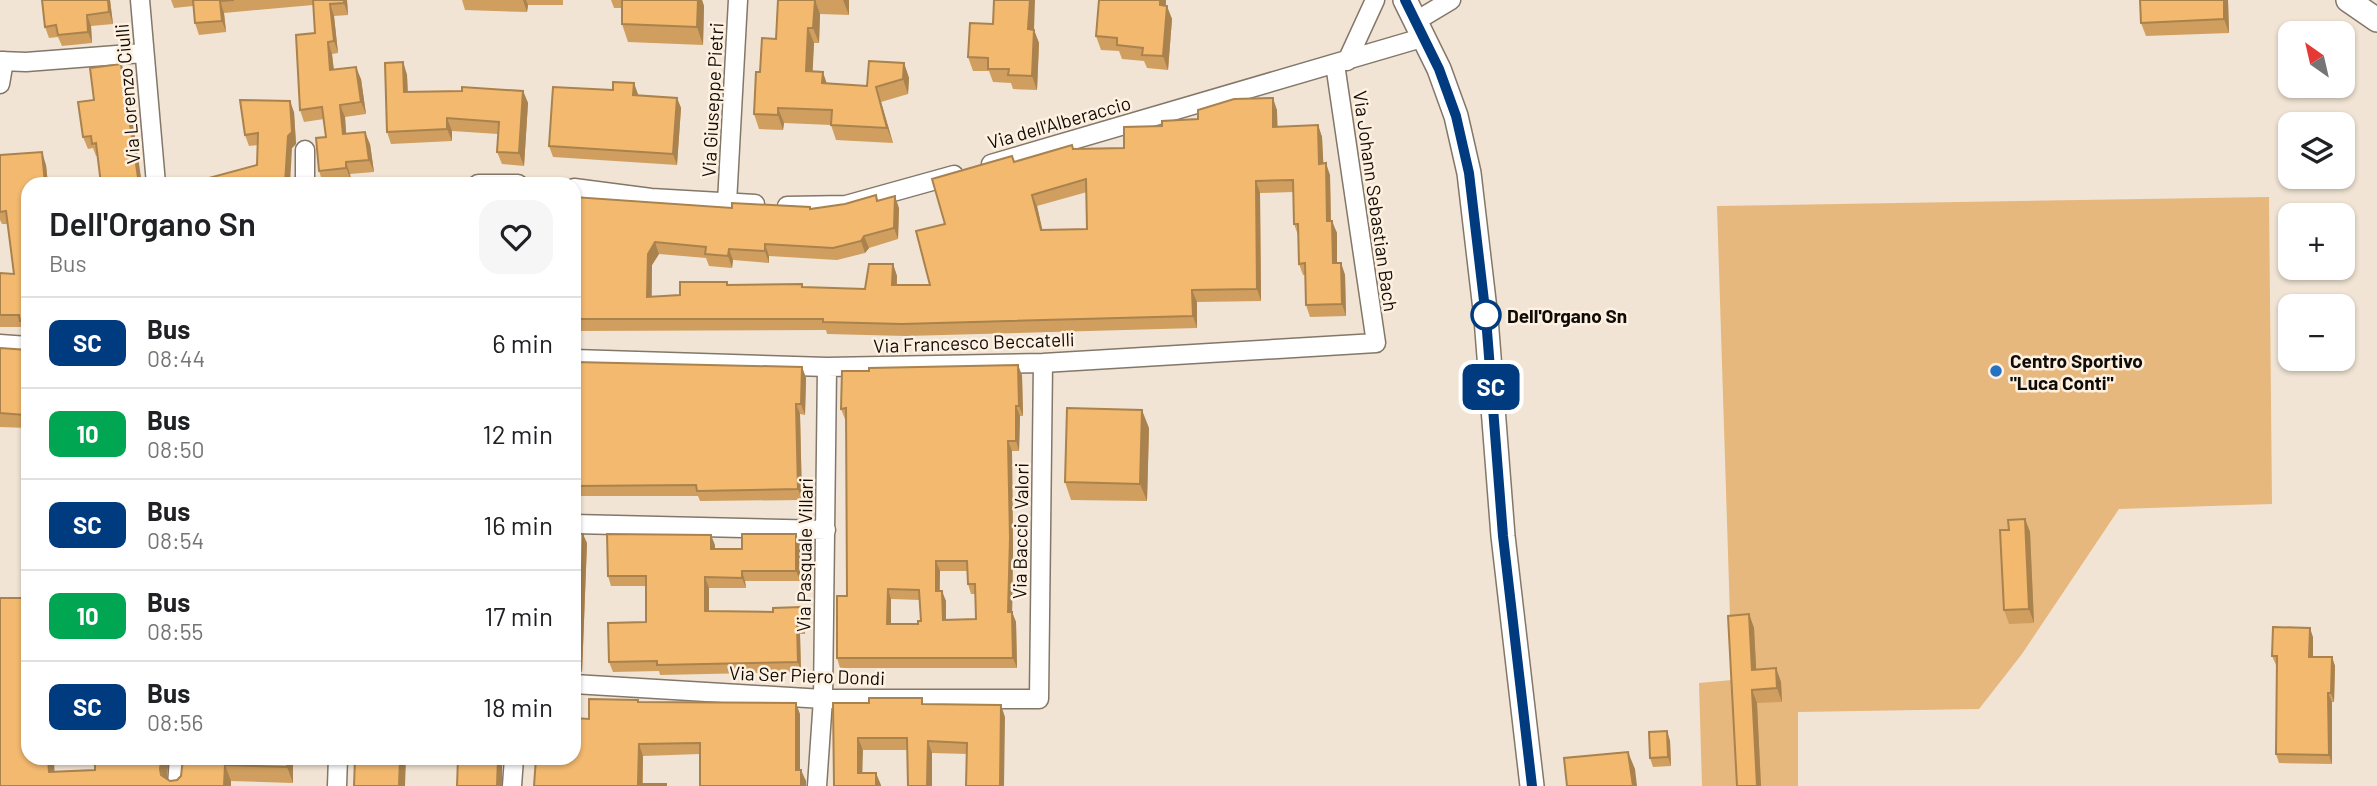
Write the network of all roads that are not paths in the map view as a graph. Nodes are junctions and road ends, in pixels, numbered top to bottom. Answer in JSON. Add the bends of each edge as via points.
{"nodes":[{"id":1,"x":139,"y":0,"type":"edge"},
{"id":2,"x":738,"y":0,"type":"edge"},
{"id":3,"x":1375,"y":0,"type":"edge"},
{"id":4,"x":1405,"y":0,"type":"edge"},
{"id":5,"x":1451,"y":0,"type":"edge"},
{"id":6,"x":2348,"y":0,"type":"edge"},
{"id":7,"x":2377,"y":20,"type":"edge"},
{"id":8,"x":1420,"y":29,"type":"junction"},
{"id":9,"x":143,"y":53,"type":"junction"},
{"id":10,"x":2,"y":61,"type":"edge"},
{"id":11,"x":1341,"y":62,"type":"junction"},
{"id":12,"x":0,"y":84,"type":"edge"},
{"id":13,"x":305,"y":150,"type":"dead end"},
{"id":14,"x":155,"y":177,"type":"edge"},
{"id":15,"x":305,"y":177,"type":"edge"},
{"id":16,"x":581,"y":189,"type":"edge"},
{"id":17,"x":727,"y":203,"type":"junction"},
{"id":18,"x":1376,"y":343,"type":"joint"},
{"id":19,"x":0,"y":344,"type":"edge"},
{"id":20,"x":21,"y":345,"type":"edge"},
{"id":21,"x":581,"y":359,"type":"edge"},
{"id":22,"x":1043,"y":363,"type":"junction"},
{"id":23,"x":827,"y":367,"type":"junction"},
{"id":24,"x":581,"y":524,"type":"edge"},
{"id":25,"x":826,"y":530,"type":"junction"},
{"id":26,"x":581,"y":684,"type":"edge"},
{"id":27,"x":822,"y":699,"type":"junction"},
{"id":28,"x":1039,"y":699,"type":"joint"},
{"id":29,"x":178,"y":765,"type":"edge"},
{"id":30,"x":338,"y":765,"type":"edge"},
{"id":31,"x":514,"y":765,"type":"edge"},
{"id":32,"x":177,"y":786,"type":"edge"},
{"id":33,"x":337,"y":786,"type":"edge"},
{"id":34,"x":512,"y":786,"type":"edge"},
{"id":35,"x":817,"y":786,"type":"edge"},
{"id":36,"x":1532,"y":786,"type":"edge"}],
"edges":[{"from":1,"to":9,"type":"street","name":"Via Lorenzo Ciulli"},
{"from":2,"to":17,"type":"street","name":"Via Giuseppe Pietri"},
{"from":3,"to":11,"type":"street"},
{"from":4,"to":8,"type":"street"},
{"from":5,"to":8,"type":"street","name":"Via dell'Alberaccio"},
{"from":6,"to":7,"type":"street"},
{"from":8,"to":11,"type":"street","name":"Via dell'Alberaccio"},
{"from":8,"to":36,"type":"street","via":[[1456,116],[1469,173]]},
{"from":9,"to":10,"type":"street"},
{"from":9,"to":14,"type":"street","name":"Via Lorenzo Ciulli"},
{"from":10,"to":12,"type":"street"},
{"from":11,"to":17,"type":"street","name":"Via dell'Alberaccio","via":[[863,201],[831,207]]},
{"from":11,"to":18,"type":"street","name":"Via Johann Sebastian Bach"},
{"from":13,"to":15,"type":"street"},
{"from":16,"to":17,"type":"street","name":"Via dell'Alberaccio"},
{"from":18,"to":22,"type":"street","name":"Via Francesco Beccatelli"},
{"from":19,"to":20,"type":"street"},
{"from":21,"to":23,"type":"street","name":"Via Francesco Beccatelli"},
{"from":22,"to":23,"type":"street","name":"Via Francesco Beccatelli"},
{"from":22,"to":28,"type":"street","name":"Via Baccio Valori"},
{"from":23,"to":25,"type":"street","name":"Via Pasquale Villari"},
{"from":24,"to":25,"type":"street"},
{"from":25,"to":27,"type":"street","name":"Via Pasquale Villari"},
{"from":26,"to":27,"type":"street","name":"Via Ser Piero Dondi"},
{"from":27,"to":28,"type":"street","name":"Via Ser Piero Dondi"},
{"from":27,"to":35,"type":"street","name":"Via Pasquale Villari"},
{"from":29,"to":32,"type":"street"},
{"from":30,"to":33,"type":"street"},
{"from":31,"to":34,"type":"street"}]}
